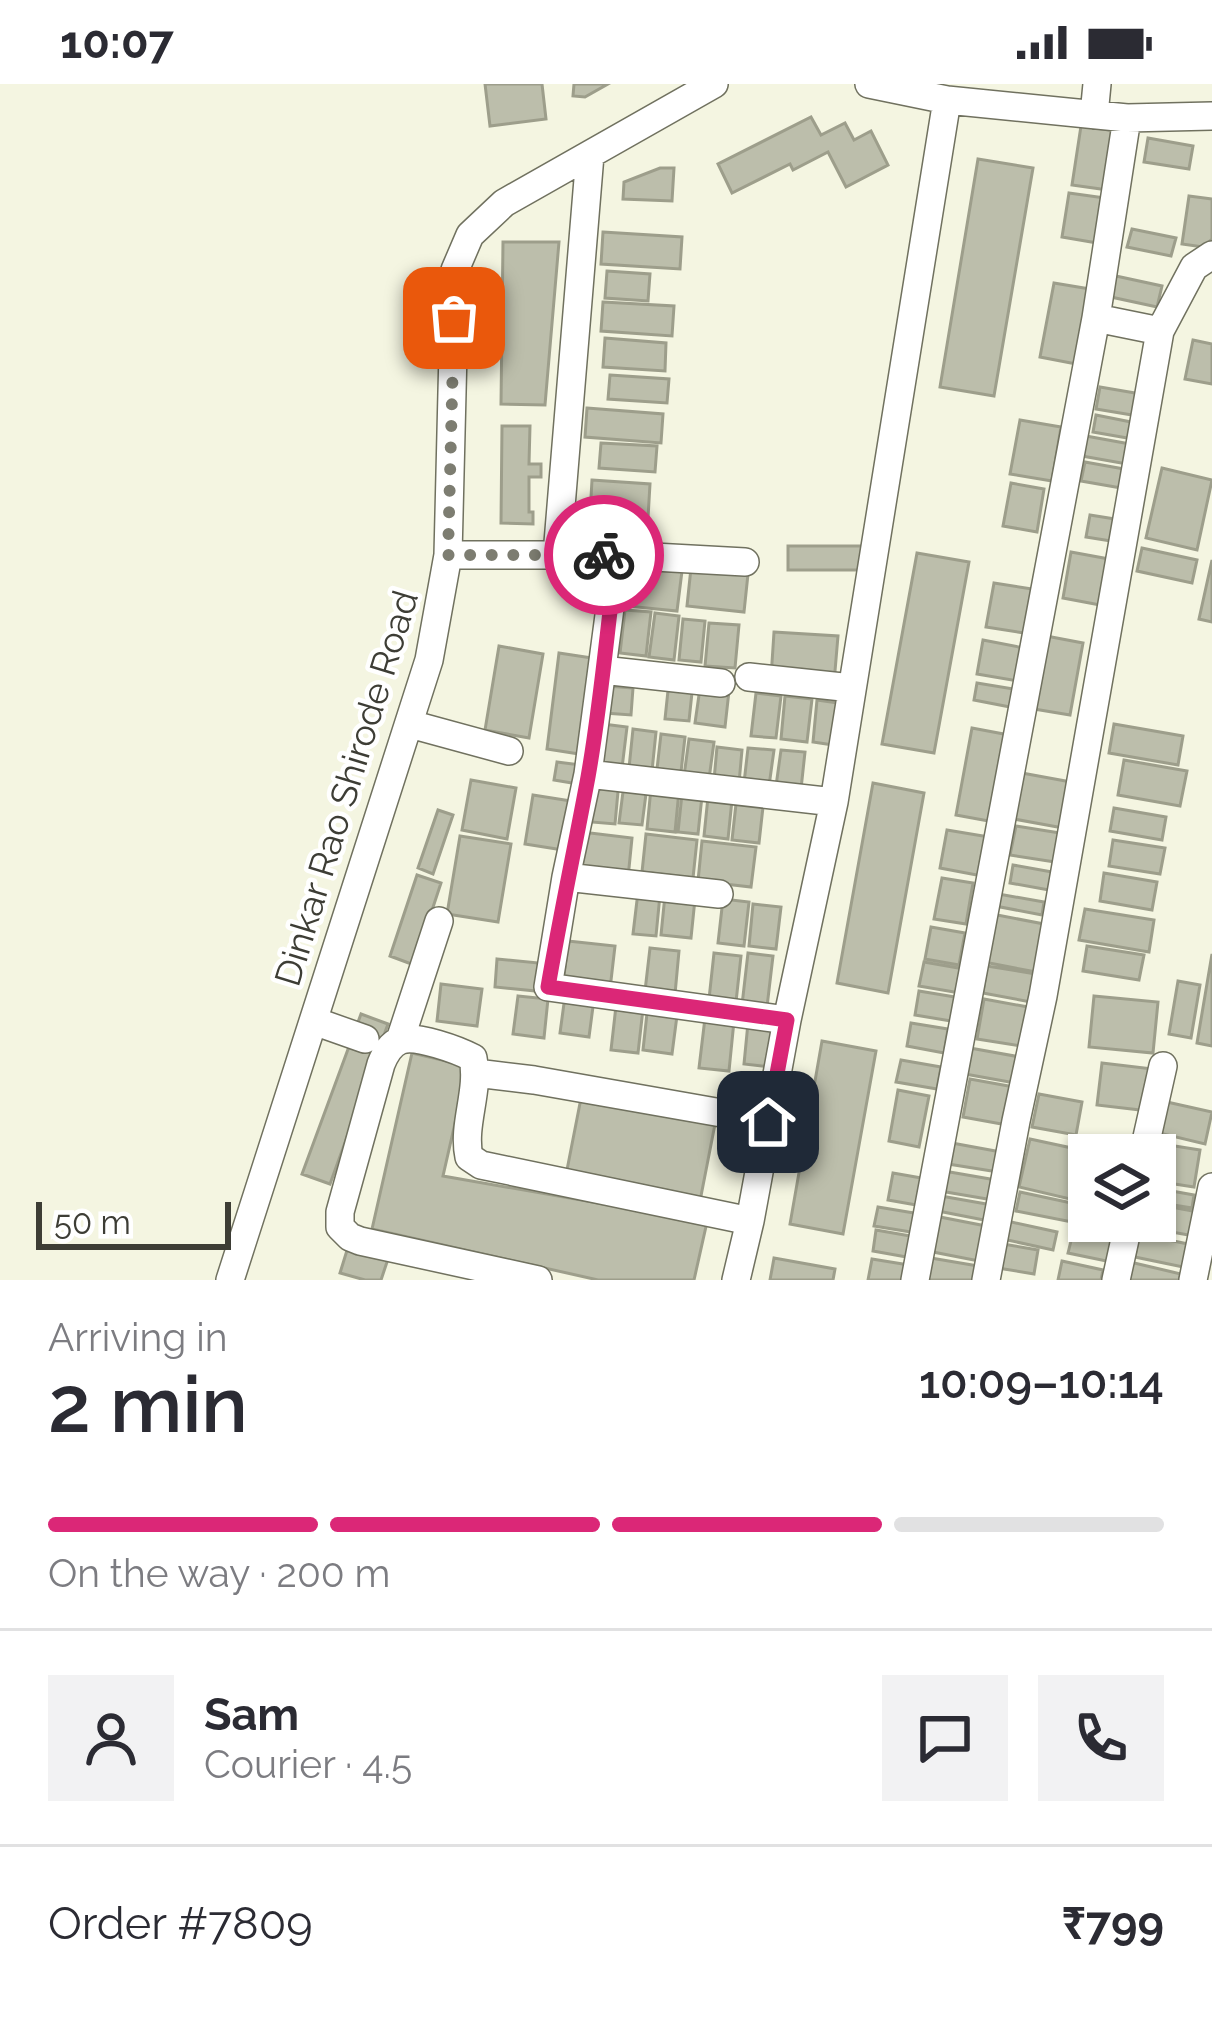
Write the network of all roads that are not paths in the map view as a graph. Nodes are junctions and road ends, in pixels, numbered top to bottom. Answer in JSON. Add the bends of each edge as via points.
{"nodes":[{"id":1,"x":714,"y":84,"type":"edge"},
{"id":2,"x":869,"y":84,"type":"edge"},
{"id":3,"x":1097,"y":84,"type":"edge"},
{"id":4,"x":947,"y":100,"type":"junction"},
{"id":5,"x":1094,"y":116,"type":"junction"},
{"id":6,"x":1212,"y":116,"type":"edge"},
{"id":7,"x":1126,"y":118,"type":"junction"},
{"id":8,"x":590,"y":155,"type":"junction"},
{"id":9,"x":1212,"y":255,"type":"edge"},
{"id":10,"x":1096,"y":318,"type":"junction"},
{"id":11,"x":1160,"y":332,"type":"junction"},
{"id":12,"x":448,"y":555,"type":"junction"},
{"id":13,"x":557,"y":555,"type":"junction"},
{"id":14,"x":617,"y":555,"type":"junction"},
{"id":15,"x":745,"y":562,"type":"dead end"},
{"id":16,"x":602,"y":670,"type":"junction"},
{"id":17,"x":852,"y":688,"type":"junction"},
{"id":18,"x":410,"y":724,"type":"junction"},
{"id":19,"x":509,"y":751,"type":"dead end"},
{"id":20,"x":588,"y":774,"type":"junction"},
{"id":21,"x":834,"y":802,"type":"junction"},
{"id":22,"x":566,"y":877,"type":"junction"},
{"id":23,"x":718,"y":894,"type":"dead end"},
{"id":24,"x":439,"y":921,"type":"dead end"},
{"id":25,"x":787,"y":1020,"type":"junction"},
{"id":26,"x":314,"y":1021,"type":"junction"},
{"id":27,"x":365,"y":1039,"type":"dead end"},
{"id":28,"x":400,"y":1040,"type":"junction"},
{"id":29,"x":1163,"y":1066,"type":"dead end"},
{"id":30,"x":476,"y":1073,"type":"junction"},
{"id":31,"x":733,"y":1115,"type":"dead end"},
{"id":32,"x":1148,"y":1134,"type":"edge"},
{"id":33,"x":1212,"y":1187,"type":"edge"},
{"id":34,"x":750,"y":1221,"type":"junction"},
{"id":35,"x":1124,"y":1242,"type":"edge"},
{"id":36,"x":526,"y":1279,"type":"edge"},
{"id":37,"x":230,"y":1280,"type":"edge"},
{"id":38,"x":736,"y":1280,"type":"edge"},
{"id":39,"x":914,"y":1280,"type":"edge"},
{"id":40,"x":986,"y":1280,"type":"edge"},
{"id":41,"x":1116,"y":1280,"type":"edge"},
{"id":42,"x":1193,"y":1280,"type":"edge"}],
"edges":[{"from":1,"to":8,"type":"street","name":"Dinkar Rao Shirode Road"},
{"from":2,"to":4,"type":"street"},
{"from":3,"to":5,"type":"street"},
{"from":4,"to":5,"type":"street"},
{"from":4,"to":17,"type":"street"},
{"from":5,"to":7,"type":"street"},
{"from":6,"to":7,"type":"street"},
{"from":7,"to":10,"type":"street"},
{"from":8,"to":12,"type":"street","name":"Dinkar Rao Shirode Road","via":[[504,203],[470,235],[455,270]]},
{"from":8,"to":13,"type":"street"},
{"from":9,"to":11,"type":"street","via":[[1194,267]]},
{"from":10,"to":11,"type":"street"},
{"from":10,"to":39,"type":"street"},
{"from":11,"to":40,"type":"street"},
{"from":12,"to":13,"type":"street"},
{"from":12,"to":18,"type":"street","name":"Dinkar Rao Shirode Road"},
{"from":13,"to":14,"type":"street"},
{"from":14,"to":15,"type":"street"},
{"from":14,"to":16,"type":"street"},
{"from":16,"to":17,"type":"street"},
{"from":16,"to":20,"type":"street"},
{"from":17,"to":21,"type":"street"},
{"from":18,"to":19,"type":"street"},
{"from":18,"to":26,"type":"street","name":"Dinkar Rao Shirode Road"},
{"from":20,"to":21,"type":"street"},
{"from":20,"to":22,"type":"street"},
{"from":21,"to":25,"type":"street"},
{"from":22,"to":23,"type":"street"},
{"from":22,"to":25,"type":"street","via":[[548,987]]},
{"from":24,"to":28,"type":"street"},
{"from":25,"to":34,"type":"street"},
{"from":26,"to":27,"type":"street"},
{"from":26,"to":37,"type":"street","name":"Dinkar Rao Shirode Road"},
{"from":28,"to":30,"type":"street","via":[[460,1051],[473,1058]]},
{"from":28,"to":36,"type":"street","via":[[381,1064],[340,1227],[360,1241]]},
{"from":29,"to":32,"type":"street"},
{"from":30,"to":31,"type":"street"},
{"from":30,"to":34,"type":"street","via":[[466,1142],[481,1165]]},
{"from":33,"to":42,"type":"street"},
{"from":34,"to":38,"type":"street"},
{"from":35,"to":41,"type":"street"}]}
